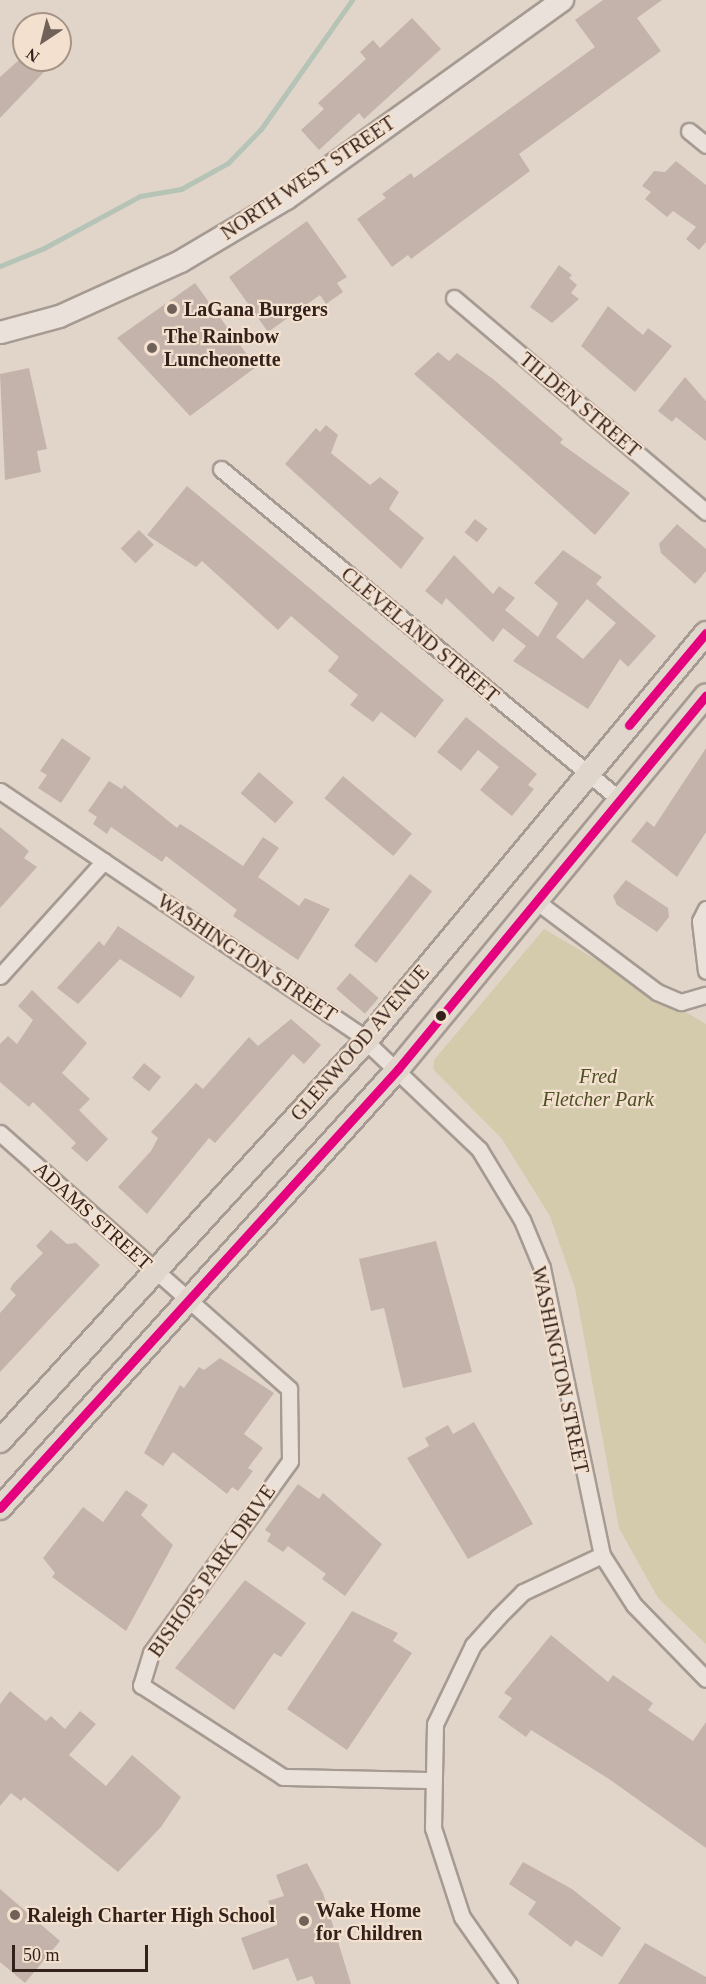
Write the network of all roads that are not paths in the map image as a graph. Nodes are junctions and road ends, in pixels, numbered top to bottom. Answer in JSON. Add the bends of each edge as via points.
{"nodes":[{"id":1,"x":562,"y":0,"type":"edge"},
{"id":2,"x":689,"y":131,"type":"dead end"},
{"id":3,"x":706,"y":145,"type":"edge"},
{"id":4,"x":454,"y":298,"type":"dead end"},
{"id":5,"x":0,"y":332,"type":"edge"},
{"id":6,"x":221,"y":470,"type":"dead end"},
{"id":7,"x":706,"y":512,"type":"edge"},
{"id":8,"x":705,"y":636,"type":"edge"},
{"id":9,"x":706,"y":696,"type":"edge"},
{"id":10,"x":588,"y":774,"type":"junction"},
{"id":11,"x":0,"y":791,"type":"edge"},
{"id":12,"x":620,"y":799,"type":"junction"},
{"id":13,"x":104,"y":861,"type":"junction"},
{"id":14,"x":536,"y":901,"type":"junction"},
{"id":15,"x":706,"y":909,"type":"edge"},
{"id":16,"x":706,"y":971,"type":"edge"},
{"id":17,"x":0,"y":976,"type":"edge"},
{"id":18,"x":706,"y":995,"type":"edge"},
{"id":19,"x":366,"y":1041,"type":"junction"},
{"id":20,"x":398,"y":1069,"type":"junction"},
{"id":21,"x":0,"y":1133,"type":"edge"},
{"id":22,"x":155,"y":1273,"type":"junction"},
{"id":23,"x":184,"y":1301,"type":"junction"},
{"id":24,"x":0,"y":1441,"type":"edge"},
{"id":25,"x":0,"y":1508,"type":"edge"},
{"id":26,"x":602,"y":1555,"type":"junction"},
{"id":27,"x":706,"y":1679,"type":"edge"},
{"id":28,"x":431,"y":1780,"type":"junction"},
{"id":29,"x":509,"y":1984,"type":"edge"}],
"edges":[{"from":1,"to":5,"type":"street","name":"NORTH WEST STREET","via":[[285,198],[180,261],[59,316]]},
{"from":2,"to":3,"type":"street"},
{"from":4,"to":7,"type":"street","name":"TILDEN STREET"},
{"from":6,"to":10,"type":"street","name":"CLEVELAND STREET"},
{"from":8,"to":10,"type":"main road","name":"GLENWOOD AVENUE"},
{"from":9,"to":12,"type":"main road"},
{"from":10,"to":12,"type":"street","name":"CLEVELAND STREET"},
{"from":10,"to":19,"type":"main road","name":"GLENWOOD AVENUE"},
{"from":11,"to":13,"type":"street","name":"WASHINGTON STREET"},
{"from":12,"to":14,"type":"main road"},
{"from":13,"to":17,"type":"street"},
{"from":13,"to":19,"type":"street","name":"WASHINGTON STREET"},
{"from":14,"to":18,"type":"street","via":[[657,992],[681,1002]]},
{"from":14,"to":20,"type":"main road"},
{"from":15,"to":16,"type":"street","via":[[700,921]]},
{"from":19,"to":20,"type":"street","name":"WASHINGTON STREET"},
{"from":19,"to":22,"type":"main road","name":"GLENWOOD AVENUE"},
{"from":20,"to":23,"type":"main road"},
{"from":20,"to":26,"type":"street","name":"WASHINGTON STREET","via":[[478,1149],[522,1220],[542,1268]]},
{"from":21,"to":22,"type":"street","name":"ADAMS STREET"},
{"from":22,"to":23,"type":"street","name":"ADAMS STREET"},
{"from":22,"to":24,"type":"main road","name":"GLENWOOD AVENUE"},
{"from":23,"to":25,"type":"main road"},
{"from":23,"to":28,"type":"street","name":"BISHOPS PARK DRIVE","via":[[263,1360],[289,1389],[290,1461],[151,1653],[141,1685],[283,1778]]},
{"from":26,"to":27,"type":"street","name":"WASHINGTON STREET","via":[[640,1613]]},
{"from":26,"to":28,"type":"street","via":[[523,1592],[473,1645],[435,1724]]},
{"from":28,"to":29,"type":"street","via":[[433,1824],[462,1917]]}]}
